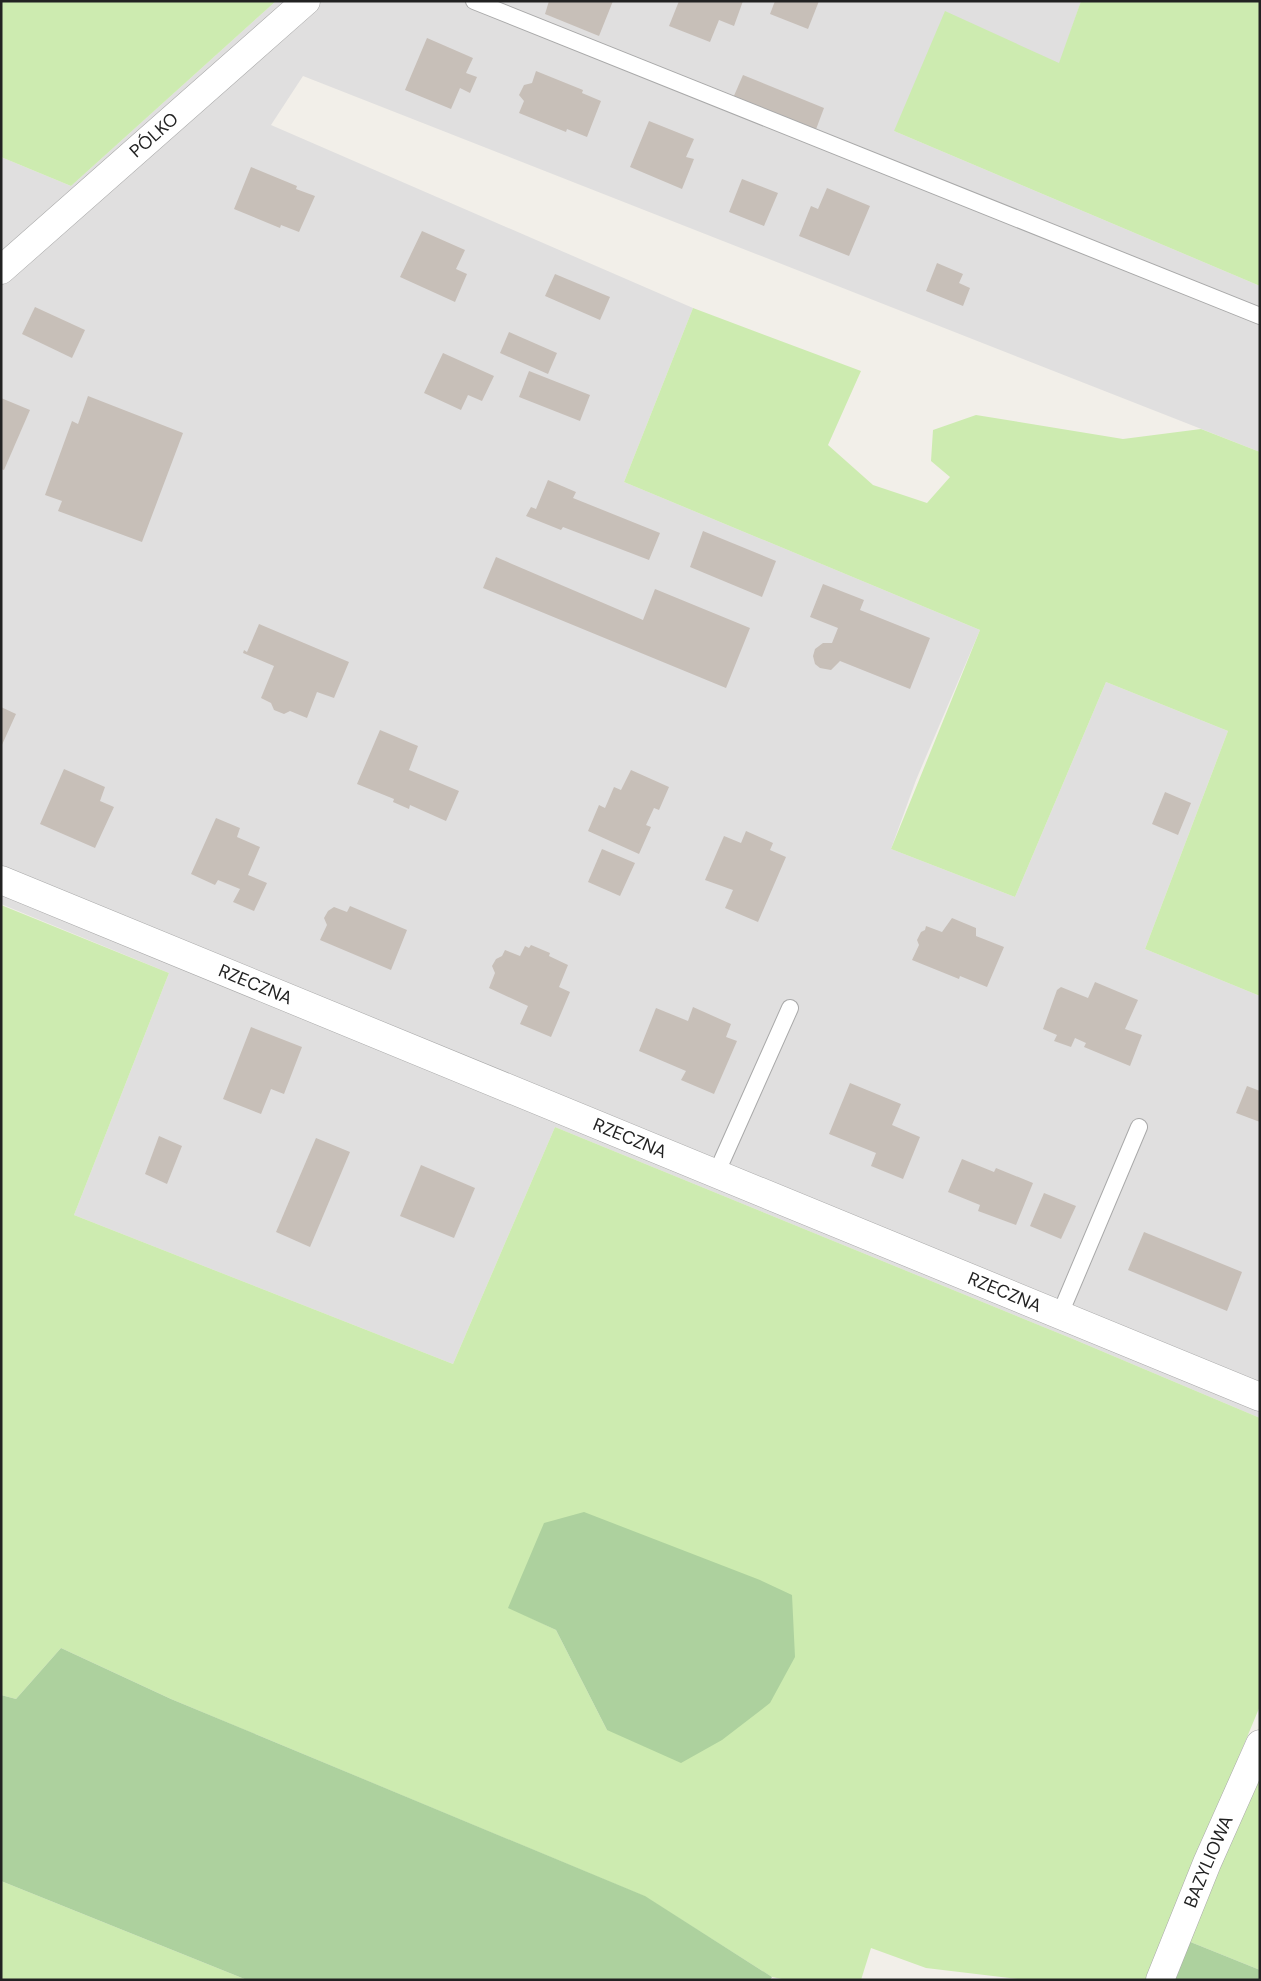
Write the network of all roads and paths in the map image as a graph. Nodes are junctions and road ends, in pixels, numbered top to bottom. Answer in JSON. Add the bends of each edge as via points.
{"nodes":[{"id":1,"x":306,"y":1,"type":"edge"},
{"id":2,"x":474,"y":1,"type":"edge"},
{"id":3,"x":1,"y":270,"type":"edge"},
{"id":4,"x":1260,"y":316,"type":"edge"},
{"id":5,"x":1,"y":880,"type":"edge"},
{"id":6,"x":790,"y":1008,"type":"dead end"},
{"id":7,"x":1140,"y":1127,"type":"dead end"},
{"id":8,"x":716,"y":1174,"type":"junction"},
{"id":9,"x":1060,"y":1314,"type":"junction"},
{"id":10,"x":1260,"y":1397,"type":"edge"},
{"id":11,"x":1260,"y":1744,"type":"edge"},
{"id":12,"x":1160,"y":1980,"type":"edge"}],
"edges":[{"from":1,"to":3,"type":"street","name":"PÓLKO"},
{"from":2,"to":4,"type":"lane"},
{"from":5,"to":8,"type":"street","name":"RZECZNA"},
{"from":6,"to":8,"type":"lane"},
{"from":7,"to":9,"type":"lane"},
{"from":8,"to":9,"type":"street","name":"RZECZNA"},
{"from":9,"to":10,"type":"street","name":"RZECZNA"},
{"from":11,"to":12,"type":"street","name":"BAZYLIOWA"}]}
